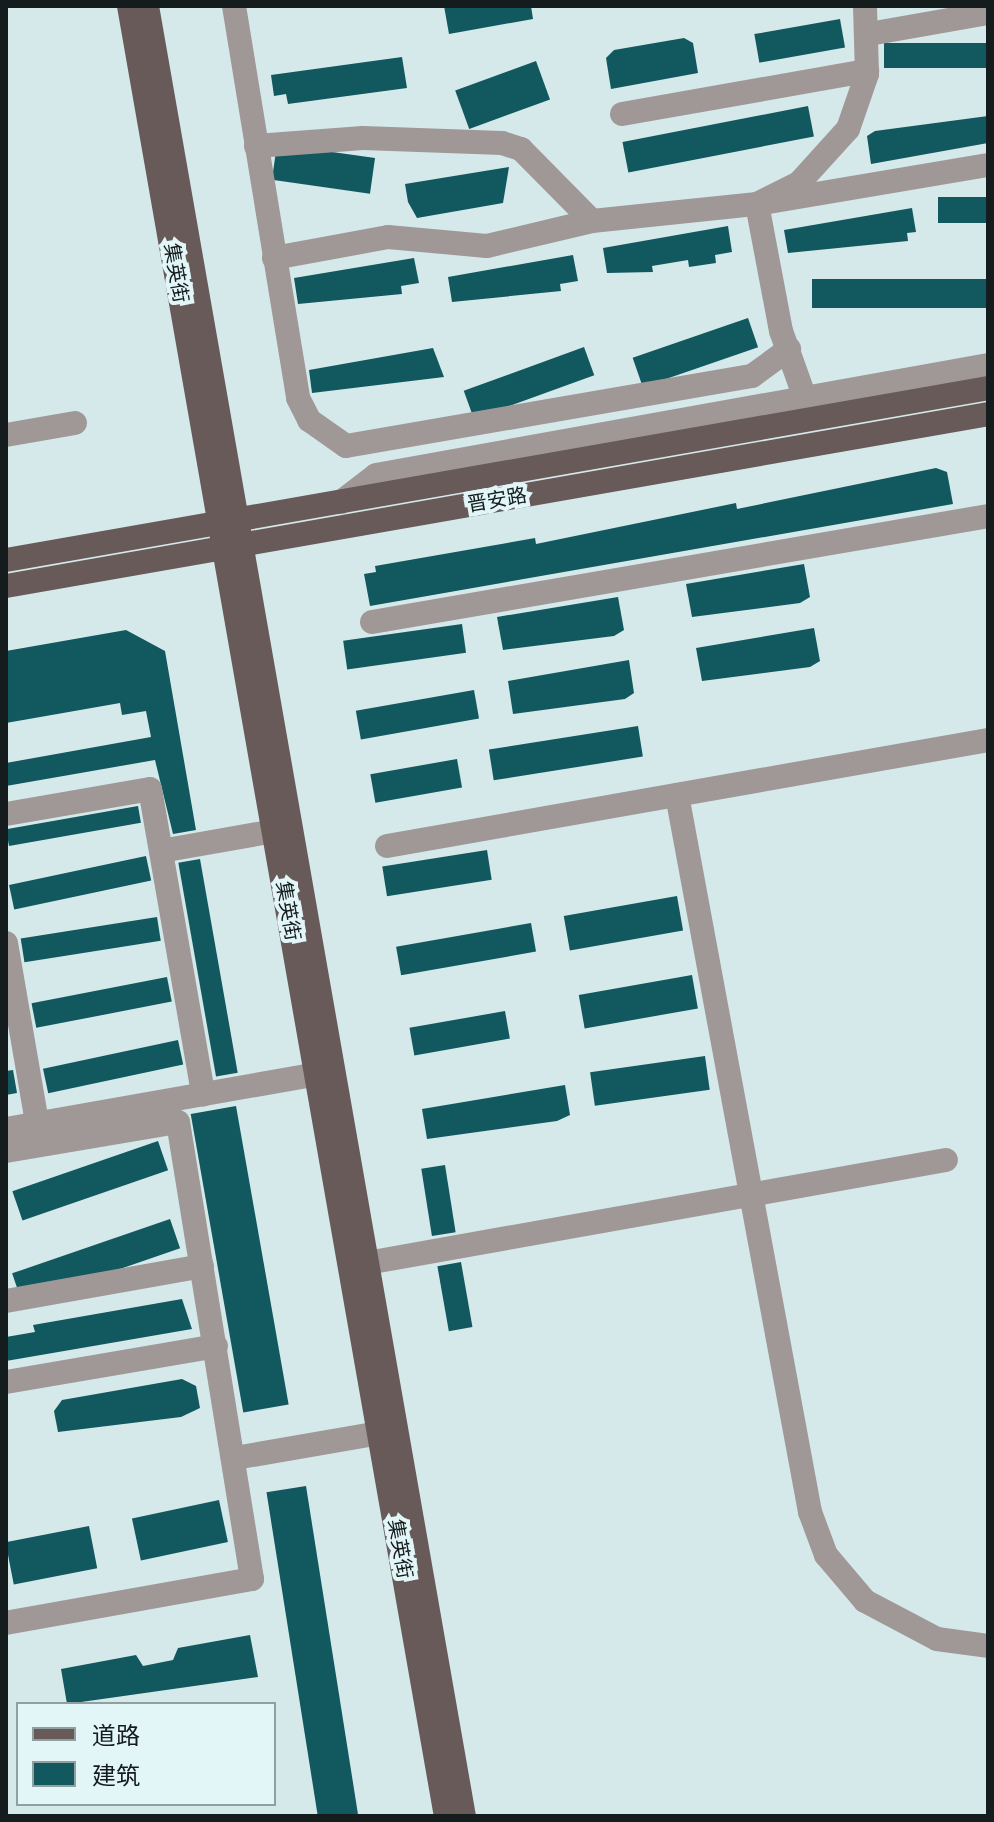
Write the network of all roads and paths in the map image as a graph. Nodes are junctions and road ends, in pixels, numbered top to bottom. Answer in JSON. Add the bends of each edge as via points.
{"nodes":[{"id":1,"x":129,"y":6,"type":"edge"},
{"id":2,"x":147,"y":6,"type":"edge"},
{"id":3,"x":234,"y":6,"type":"edge"},
{"id":4,"x":865,"y":6,"type":"edge"},
{"id":5,"x":988,"y":13,"type":"edge"},
{"id":6,"x":869,"y":34,"type":"junction"},
{"id":7,"x":867,"y":71,"type":"junction"},
{"id":8,"x":622,"y":114,"type":"dead end"},
{"id":9,"x":256,"y":146,"type":"junction"},
{"id":10,"x":988,"y":165,"type":"edge"},
{"id":11,"x":757,"y":204,"type":"junction"},
{"id":12,"x":592,"y":221,"type":"junction"},
{"id":13,"x":274,"y":258,"type":"junction"},
{"id":14,"x":789,"y":349,"type":"junction"},
{"id":15,"x":988,"y":365,"type":"edge"},
{"id":16,"x":988,"y":388,"type":"edge"},
{"id":17,"x":805,"y":398,"type":"junction"},
{"id":18,"x":988,"y":414,"type":"edge"},
{"id":19,"x":75,"y":423,"type":"dead end"},
{"id":20,"x":6,"y":435,"type":"edge"},
{"id":21,"x":341,"y":502,"type":"junction"},
{"id":22,"x":988,"y":516,"type":"edge"},
{"id":23,"x":229,"y":522,"type":"junction"},
{"id":24,"x":233,"y":546,"type":"junction"},
{"id":25,"x":6,"y":560,"type":"edge"},
{"id":26,"x":6,"y":586,"type":"edge"},
{"id":27,"x":372,"y":622,"type":"dead end"},
{"id":28,"x":988,"y":740,"type":"edge"},
{"id":29,"x":677,"y":795,"type":"junction"},
{"id":30,"x":6,"y":814,"type":"edge"},
{"id":31,"x":274,"y":831,"type":"junction"},
{"id":32,"x":387,"y":846,"type":"dead end"},
{"id":33,"x":161,"y":851,"type":"junction"},
{"id":34,"x":6,"y":943,"type":"edge"},
{"id":35,"x":317,"y":1074,"type":"junction"},
{"id":36,"x":203,"y":1094,"type":"junction"},
{"id":37,"x":37,"y":1123,"type":"junction"},
{"id":38,"x":6,"y":1129,"type":"edge"},
{"id":39,"x":6,"y":1151,"type":"edge"},
{"id":40,"x":946,"y":1160,"type":"dead end"},
{"id":41,"x":751,"y":1195,"type":"junction"},
{"id":42,"x":367,"y":1263,"type":"junction"},
{"id":43,"x":202,"y":1266,"type":"junction"},
{"id":44,"x":6,"y":1301,"type":"edge"},
{"id":45,"x":216,"y":1346,"type":"junction"},
{"id":46,"x":6,"y":1382,"type":"edge"},
{"id":47,"x":379,"y":1433,"type":"junction"},
{"id":48,"x":235,"y":1458,"type":"junction"},
{"id":49,"x":6,"y":1623,"type":"edge"},
{"id":50,"x":988,"y":1646,"type":"edge"},
{"id":51,"x":446,"y":1816,"type":"edge"},
{"id":52,"x":464,"y":1816,"type":"edge"}],
"edges":[{"from":1,"to":23,"type":"main road","name":"集英街"},
{"from":2,"to":23,"type":"main road","name":"集英街"},
{"from":3,"to":9,"type":"street"},
{"from":4,"to":6,"type":"street"},
{"from":5,"to":6,"type":"street"},
{"from":6,"to":7,"type":"street"},
{"from":7,"to":8,"type":"street"},
{"from":7,"to":11,"type":"street","via":[[856,112],[832,150],[799,183]]},
{"from":9,"to":12,"type":"street","via":[[409,138],[502,143],[521,149]]},
{"from":9,"to":13,"type":"street"},
{"from":10,"to":11,"type":"street"},
{"from":11,"to":12,"type":"street"},
{"from":11,"to":14,"type":"street"},
{"from":12,"to":13,"type":"street","via":[[487,246],[388,237]]},
{"from":13,"to":14,"type":"street","via":[[298,398],[309,420],[346,446],[752,376]]},
{"from":14,"to":17,"type":"street"},
{"from":15,"to":17,"type":"street"},
{"from":16,"to":21,"type":"main road","name":"晋安路"},
{"from":17,"to":21,"type":"street","via":[[376,475]]},
{"from":18,"to":24,"type":"main road","name":"晋安路"},
{"from":19,"to":20,"type":"street"},
{"from":21,"to":23,"type":"main road","name":"晋安路"},
{"from":22,"to":27,"type":"street"},
{"from":23,"to":24,"type":"main road","name":"集英街"},
{"from":23,"to":25,"type":"main road","name":"晋安路"},
{"from":24,"to":26,"type":"main road","name":"晋安路"},
{"from":24,"to":31,"type":"main road","name":"集英街"},
{"from":24,"to":42,"type":"main road","name":"集英街"},
{"from":28,"to":29,"type":"street"},
{"from":29,"to":32,"type":"street"},
{"from":29,"to":41,"type":"street"},
{"from":30,"to":33,"type":"street","via":[[150,789]]},
{"from":31,"to":33,"type":"street"},
{"from":31,"to":35,"type":"main road","name":"集英街"},
{"from":33,"to":36,"type":"street"},
{"from":34,"to":37,"type":"street"},
{"from":35,"to":36,"type":"street"},
{"from":35,"to":47,"type":"main road","name":"集英街"},
{"from":36,"to":37,"type":"street"},
{"from":37,"to":38,"type":"street"},
{"from":39,"to":43,"type":"street","via":[[178,1122]]},
{"from":40,"to":41,"type":"street"},
{"from":41,"to":42,"type":"street"},
{"from":41,"to":50,"type":"street","via":[[810,1512],[826,1555],[842,1580],[896,1620],[937,1639]]},
{"from":42,"to":52,"type":"main road","name":"集英街"},
{"from":43,"to":44,"type":"street"},
{"from":43,"to":45,"type":"street"},
{"from":45,"to":46,"type":"street"},
{"from":45,"to":48,"type":"street"},
{"from":47,"to":48,"type":"street"},
{"from":47,"to":51,"type":"main road","name":"集英街"},
{"from":48,"to":49,"type":"street","via":[[252,1579]]}]}
